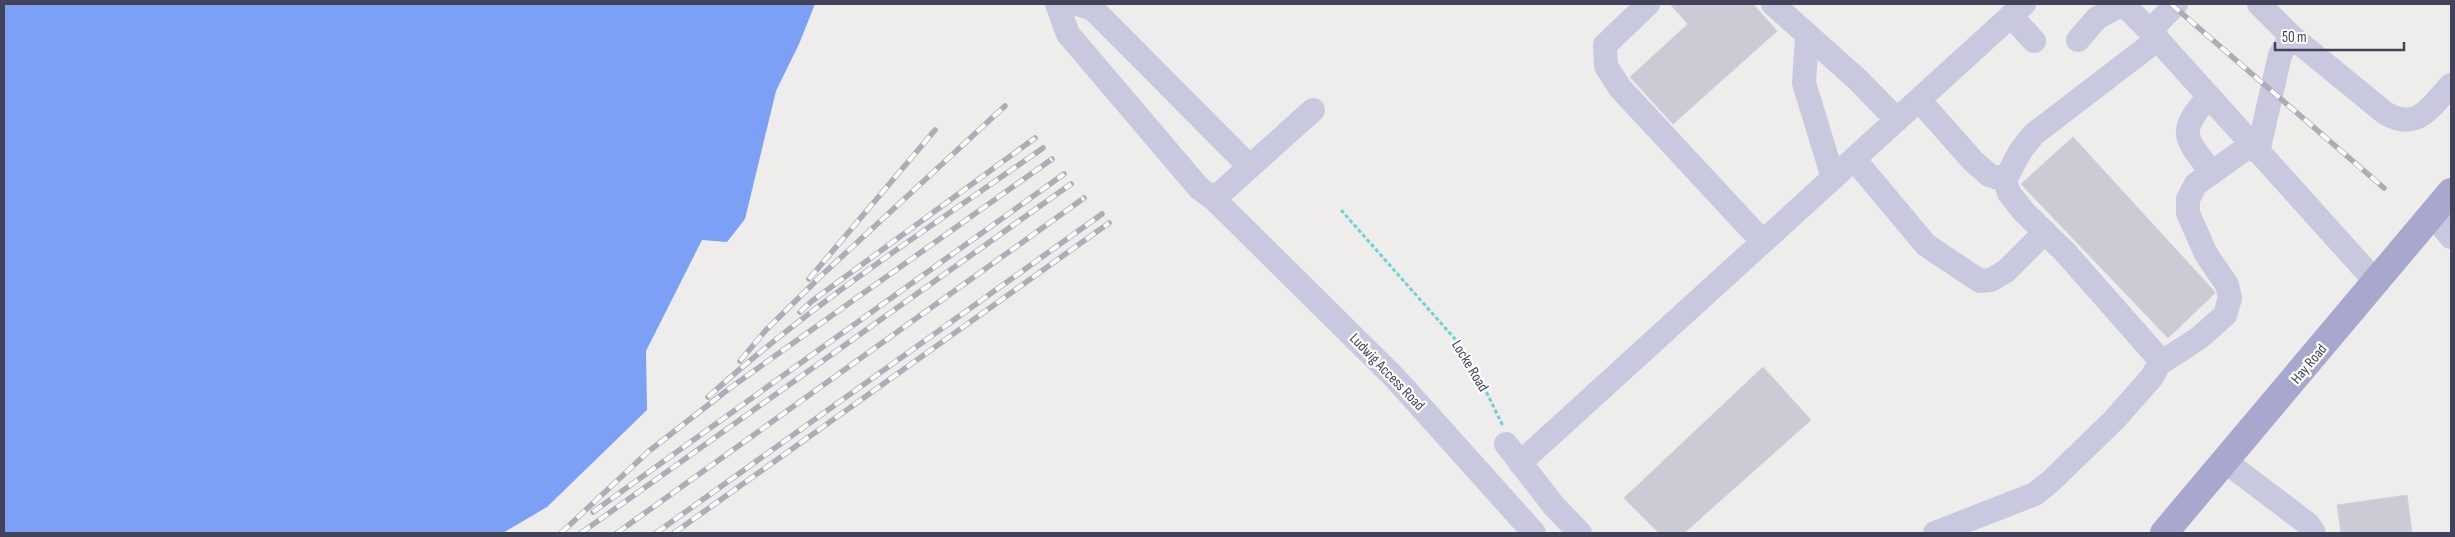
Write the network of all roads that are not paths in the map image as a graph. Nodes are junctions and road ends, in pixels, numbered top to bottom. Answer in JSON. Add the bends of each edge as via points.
{"nodes":[{"id":1,"x":1057,"y":4,"type":"edge"},
{"id":2,"x":1078,"y":4,"type":"edge"},
{"id":3,"x":1648,"y":4,"type":"edge"},
{"id":4,"x":1773,"y":4,"type":"edge"},
{"id":5,"x":2123,"y":4,"type":"edge"},
{"id":6,"x":2176,"y":4,"type":"edge"},
{"id":7,"x":2259,"y":4,"type":"edge"},
{"id":8,"x":2018,"y":10,"type":"edge"},
{"id":9,"x":2154,"y":35,"type":"junction"},
{"id":10,"x":1806,"y":36,"type":"junction"},
{"id":11,"x":2291,"y":36,"type":"junction"},
{"id":12,"x":2034,"y":40,"type":"dead end"},
{"id":13,"x":2078,"y":40,"type":"dead end"},
{"id":14,"x":2451,"y":85,"type":"edge"},
{"id":15,"x":2209,"y":96,"type":"junction"},
{"id":16,"x":1919,"y":100,"type":"junction"},
{"id":17,"x":1313,"y":110,"type":"dead end"},
{"id":18,"x":1897,"y":120,"type":"junction"},
{"id":19,"x":2255,"y":148,"type":"junction"},
{"id":20,"x":1854,"y":159,"type":"junction"},
{"id":21,"x":1250,"y":167,"type":"junction"},
{"id":22,"x":2212,"y":173,"type":"junction"},
{"id":23,"x":1833,"y":178,"type":"junction"},
{"id":24,"x":2005,"y":180,"type":"junction"},
{"id":25,"x":2451,"y":192,"type":"edge"},
{"id":26,"x":1214,"y":199,"type":"junction"},
{"id":27,"x":2432,"y":214,"type":"junction"},
{"id":28,"x":2045,"y":232,"type":"junction"},
{"id":29,"x":2451,"y":236,"type":"edge"},
{"id":30,"x":1763,"y":242,"type":"junction"},
{"id":31,"x":2376,"y":282,"type":"junction"},
{"id":32,"x":2162,"y":362,"type":"junction"},
{"id":33,"x":1506,"y":444,"type":"road end"},
{"id":34,"x":2226,"y":462,"type":"junction"},
{"id":35,"x":1520,"y":463,"type":"junction"},
{"id":36,"x":2175,"y":529,"type":"edge"},
{"id":37,"x":1534,"y":533,"type":"edge"},
{"id":38,"x":1580,"y":533,"type":"edge"},
{"id":39,"x":1936,"y":533,"type":"edge"},
{"id":40,"x":2314,"y":533,"type":"edge"}],
"edges":[{"from":1,"to":26,"type":"street","name":"Ludwig Access Road","via":[[1068,34],[1199,188]]},
{"from":2,"to":21,"type":"street","via":[[1093,9]]},
{"from":3,"to":30,"type":"street","via":[[1605,45],[1606,66],[1620,88]]},
{"from":4,"to":10,"type":"street"},
{"from":5,"to":9,"type":"street"},
{"from":5,"to":13,"type":"street","via":[[2097,18]]},
{"from":6,"to":9,"type":"street"},
{"from":7,"to":11,"type":"street"},
{"from":8,"to":12,"type":"street"},
{"from":8,"to":16,"type":"street"},
{"from":9,"to":15,"type":"street"},
{"from":9,"to":24,"type":"street","via":[[2034,134]]},
{"from":10,"to":18,"type":"street","via":[[1857,79]]},
{"from":10,"to":23,"type":"street","via":[[1804,83]]},
{"from":11,"to":14,"type":"street","via":[[2397,120],[2413,121],[2422,116]]},
{"from":11,"to":19,"type":"street","via":[[2280,55]]},
{"from":15,"to":19,"type":"street"},
{"from":15,"to":22,"type":"street","via":[[2195,112],[2186,132],[2187,140]]},
{"from":16,"to":18,"type":"street"},
{"from":16,"to":24,"type":"street","via":[[1972,161],[1989,175]]},
{"from":17,"to":21,"type":"street"},
{"from":18,"to":20,"type":"street"},
{"from":19,"to":22,"type":"street"},
{"from":19,"to":31,"type":"street"},
{"from":20,"to":23,"type":"street"},
{"from":20,"to":28,"type":"street","via":[[1926,245],[1980,281],[1991,280],[2006,270]]},
{"from":21,"to":26,"type":"street"},
{"from":22,"to":32,"type":"street","via":[[2196,184],[2188,199],[2188,213],[2206,254],[2227,284],[2230,298],[2225,315],[2199,338]]},
{"from":23,"to":30,"type":"street"},
{"from":24,"to":28,"type":"street","via":[[2009,193]]},
{"from":25,"to":27,"type":"main road","name":"Hay Road"},
{"from":26,"to":37,"type":"street","name":"Ludwig Access Road","via":[[1395,378]]},
{"from":27,"to":29,"type":"street"},
{"from":27,"to":31,"type":"main road","name":"Hay Road"},
{"from":28,"to":32,"type":"street"},
{"from":30,"to":35,"type":"street"},
{"from":31,"to":34,"type":"main road","name":"Hay Road"},
{"from":32,"to":39,"type":"street","via":[[2114,420],[2035,494]]},
{"from":33,"to":35,"type":"street"},
{"from":34,"to":36,"type":"main road","name":"Hay Road"},
{"from":34,"to":40,"type":"street","via":[[2308,524]]},
{"from":35,"to":38,"type":"street"}]}
